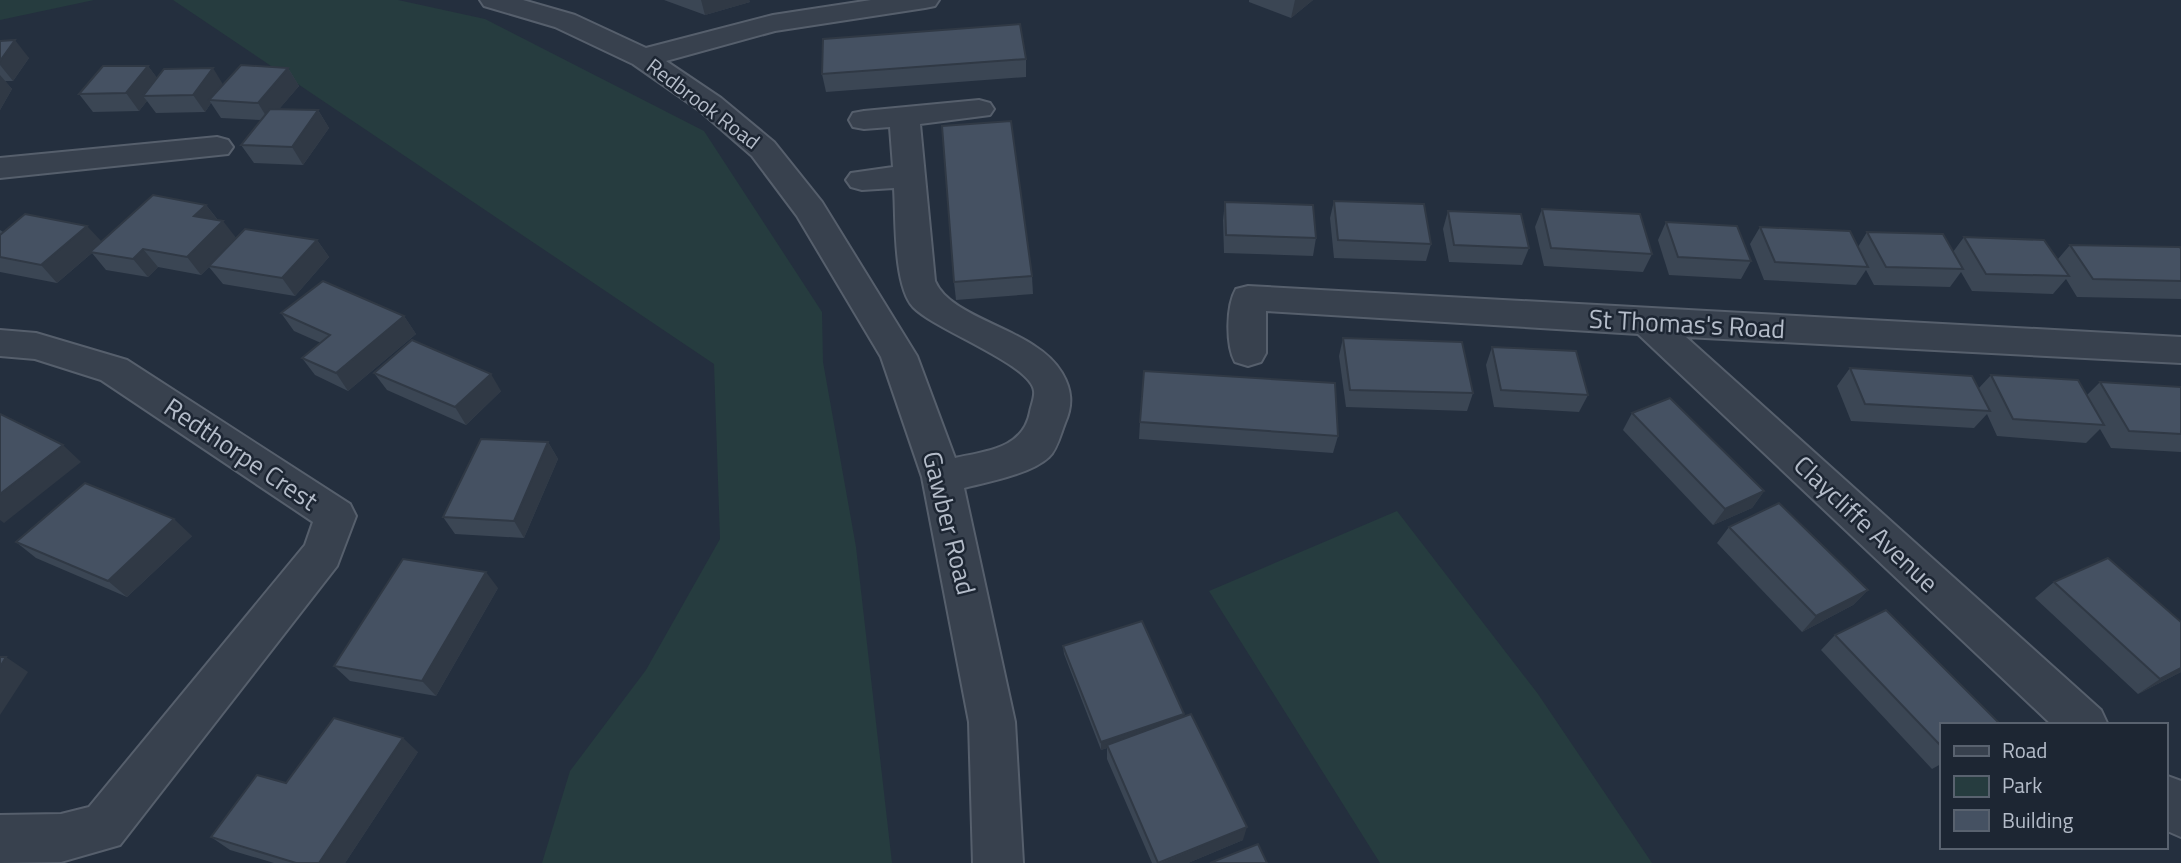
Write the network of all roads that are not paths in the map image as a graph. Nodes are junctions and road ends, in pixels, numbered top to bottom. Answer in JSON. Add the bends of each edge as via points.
{"nodes":[{"id":1,"x":494,"y":0,"type":"edge"},
{"id":2,"x":925,"y":0,"type":"edge"},
{"id":3,"x":643,"y":58,"type":"junction"},
{"id":4,"x":979,"y":109,"type":"dead end"},
{"id":5,"x":904,"y":116,"type":"junction"},
{"id":6,"x":864,"y":120,"type":"dead end"},
{"id":7,"x":217,"y":146,"type":"dead end"},
{"id":8,"x":0,"y":168,"type":"edge"},
{"id":9,"x":909,"y":176,"type":"junction"},
{"id":10,"x":862,"y":180,"type":"dead end"},
{"id":11,"x":810,"y":209,"type":"joint"},
{"id":12,"x":1647,"y":322,"type":"junction"},
{"id":13,"x":0,"y":343,"type":"edge"},
{"id":14,"x":2181,"y":350,"type":"edge"},
{"id":15,"x":1248,"y":353,"type":"dead end"},
{"id":16,"x":942,"y":477,"type":"junction"},
{"id":17,"x":2083,"y":723,"type":"edge"},
{"id":18,"x":2167,"y":800,"type":"edge"},
{"id":19,"x":2181,"y":813,"type":"edge"},
{"id":20,"x":0,"y":839,"type":"edge"},
{"id":21,"x":998,"y":863,"type":"edge"}],
"edges":[{"from":1,"to":3,"type":"street","name":"Redbrook Road","via":[[565,21]]},
{"from":2,"to":3,"type":"street","via":[[773,23]]},
{"from":3,"to":11,"type":"street","name":"Redbrook Road","via":[[710,104],[763,149]]},
{"from":4,"to":5,"type":"street"},
{"from":5,"to":6,"type":"street"},
{"from":5,"to":9,"type":"street"},
{"from":7,"to":8,"type":"street"},
{"from":9,"to":10,"type":"street"},
{"from":9,"to":16,"type":"street","via":[[918,281],[925,298],[1040,367],[1053,390],[1048,419],[1036,446],[1003,463]]},
{"from":11,"to":16,"type":"street","name":"Gawber Road","via":[[899,356]]},
{"from":12,"to":14,"type":"street","name":"St Thomas's Road"},
{"from":12,"to":15,"type":"street","name":"St Thomas's Road","via":[[1248,298]]},
{"from":12,"to":17,"type":"street","name":"Claycliffe Avenue"},
{"from":13,"to":20,"type":"street","name":"Redthorpe Crest","via":[[36,346],[114,370],[336,516],[322,554],[103,828],[61,838]]},
{"from":16,"to":21,"type":"street","name":"Gawber Road","via":[[992,722]]},
{"from":18,"to":19,"type":"street"}]}
